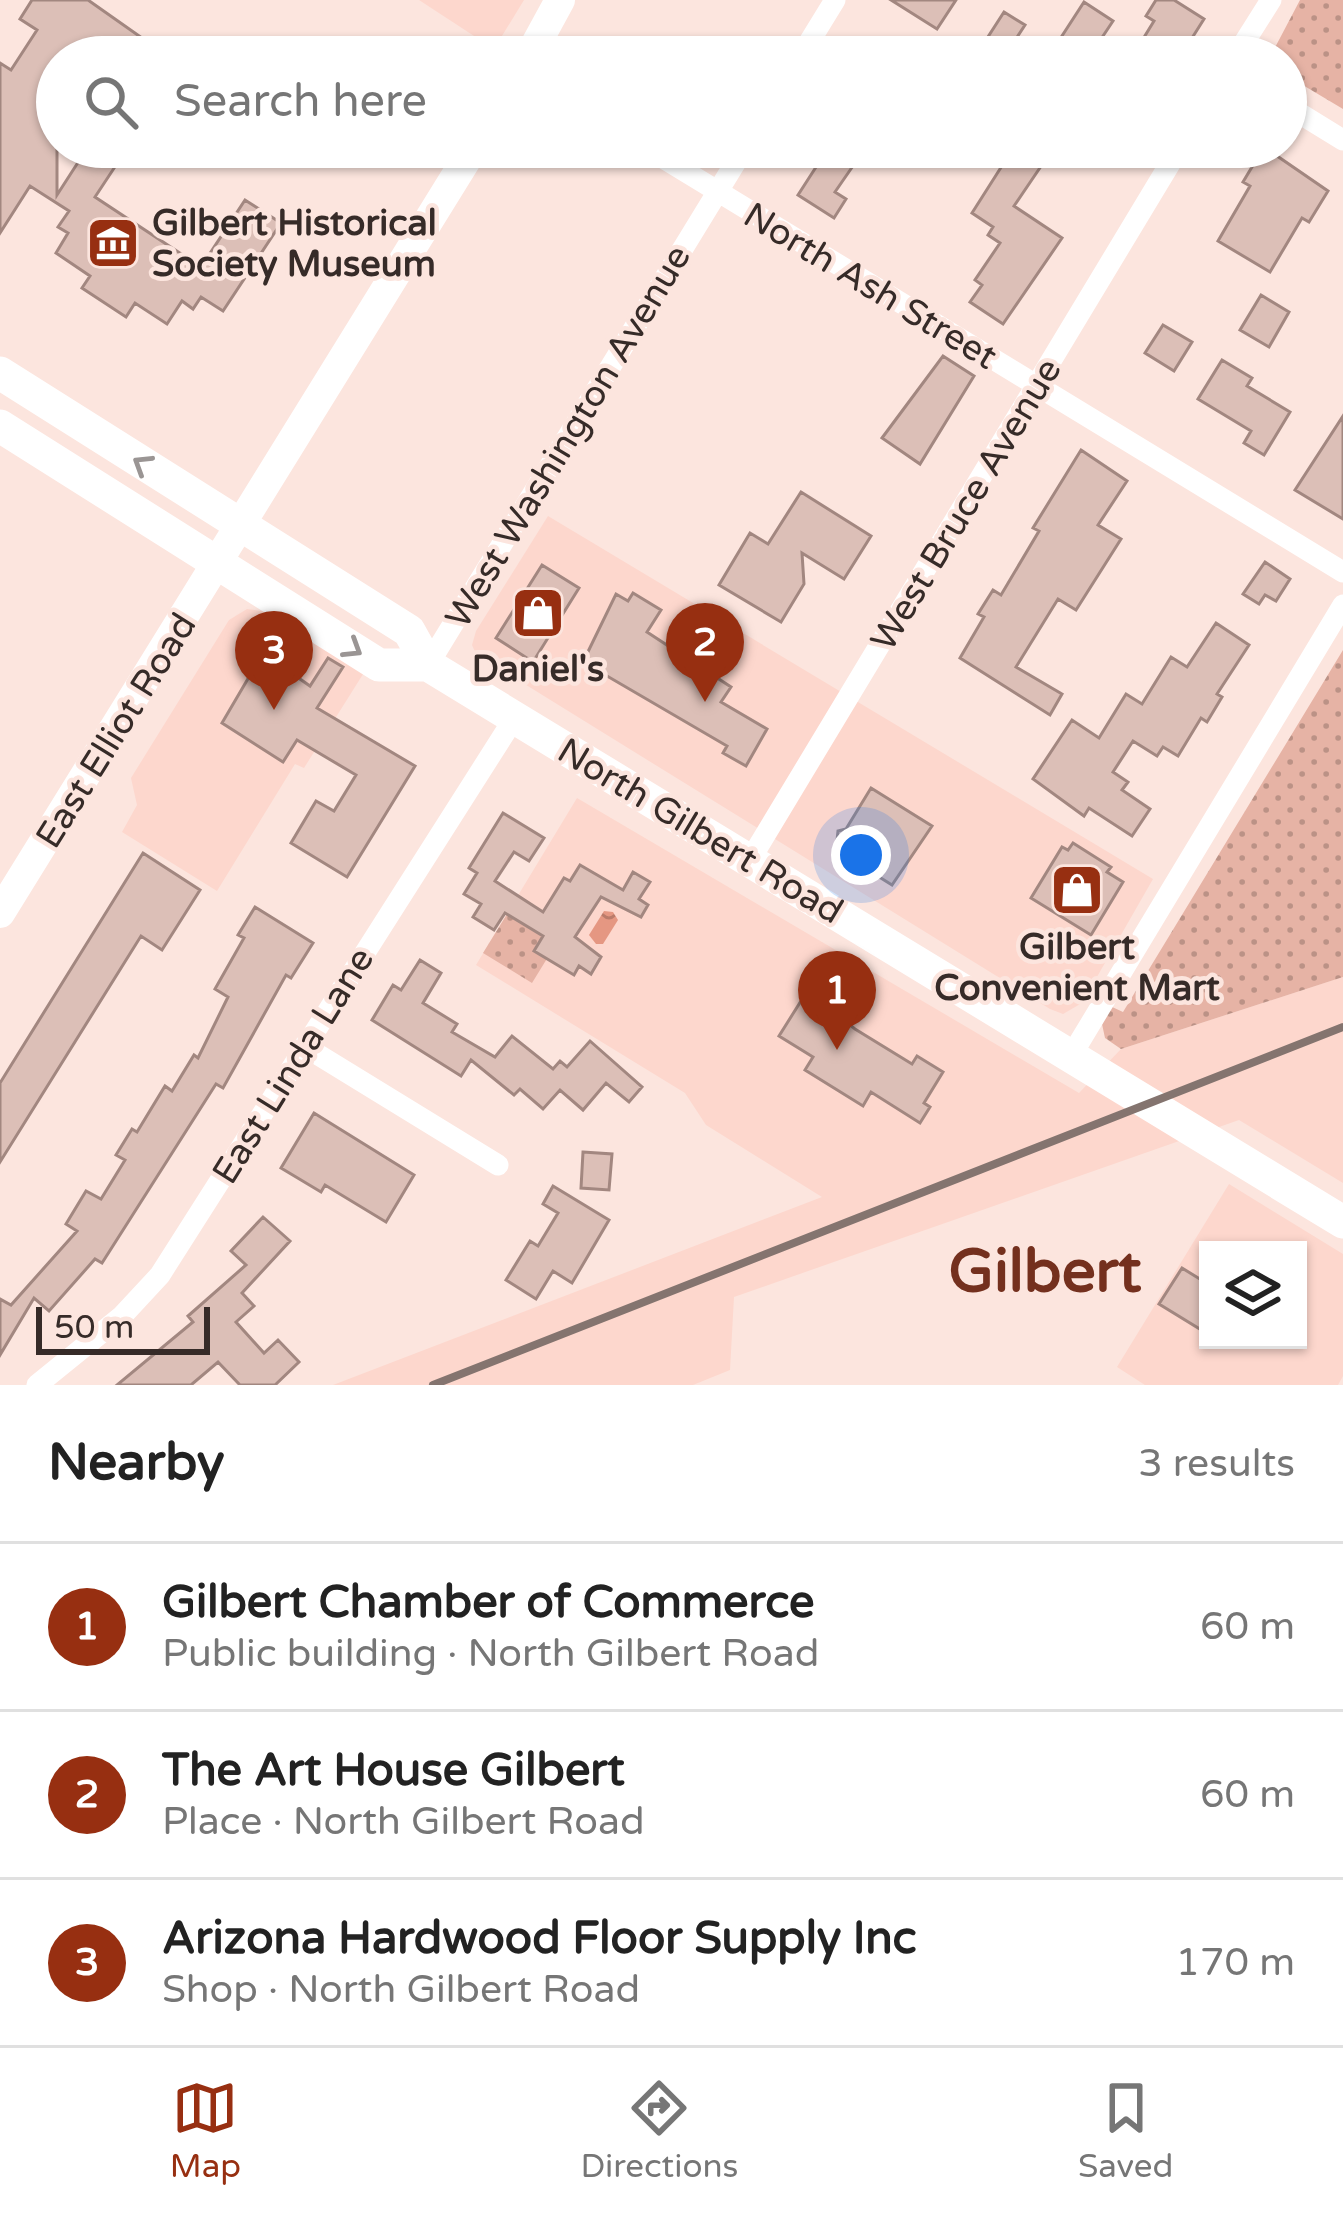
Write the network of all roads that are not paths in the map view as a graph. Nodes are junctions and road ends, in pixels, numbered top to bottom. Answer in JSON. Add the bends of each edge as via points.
{"nodes":[{"id":1,"x":835,"y":0,"type":"edge"},
{"id":2,"x":1271,"y":0,"type":"edge"},
{"id":3,"x":563,"y":4,"type":"edge"},
{"id":4,"x":542,"y":36,"type":"edge"},
{"id":5,"x":813,"y":36,"type":"edge"},
{"id":6,"x":1248,"y":36,"type":"edge"},
{"id":7,"x":1307,"y":118,"type":"edge"},
{"id":8,"x":1343,"y":140,"type":"edge"},
{"id":9,"x":461,"y":168,"type":"edge"},
{"id":10,"x":680,"y":168,"type":"edge"},
{"id":11,"x":732,"y":168,"type":"edge"},
{"id":12,"x":1167,"y":168,"type":"edge"},
{"id":13,"x":718,"y":191,"type":"junction"},
{"id":14,"x":0,"y":374,"type":"edge"},
{"id":15,"x":1036,"y":386,"type":"junction"},
{"id":16,"x":0,"y":426,"type":"edge"},
{"id":17,"x":229,"y":546,"type":"junction"},
{"id":18,"x":1343,"y":572,"type":"edge"},
{"id":19,"x":1343,"y":605,"type":"edge"},
{"id":20,"x":428,"y":664,"type":"junction"},
{"id":21,"x":515,"y":717,"type":"junction"},
{"id":22,"x":750,"y":860,"type":"junction"},
{"id":23,"x":0,"y":913,"type":"edge"},
{"id":24,"x":304,"y":1046,"type":"junction"},
{"id":25,"x":1071,"y":1056,"type":"junction"},
{"id":26,"x":497,"y":1165,"type":"dead end"},
{"id":27,"x":1343,"y":1222,"type":"edge"},
{"id":28,"x":38,"y":1385,"type":"edge"}],
"edges":[{"from":1,"to":5,"type":"street"},
{"from":2,"to":6,"type":"street"},
{"from":3,"to":4,"type":"main road"},
{"from":7,"to":8,"type":"street"},
{"from":9,"to":17,"type":"main road","name":"East Elliot Road"},
{"from":10,"to":13,"type":"street","name":"North Ash Street"},
{"from":11,"to":13,"type":"street","name":"West Washington Avenue"},
{"from":12,"to":15,"type":"street","name":"West Bruce Avenue"},
{"from":13,"to":15,"type":"street","name":"North Ash Street"},
{"from":13,"to":20,"type":"street","name":"West Washington Avenue"},
{"from":17,"to":14,"type":"main road","one_way":true},
{"from":15,"to":18,"type":"street","name":"North Ash Street"},
{"from":15,"to":22,"type":"street","name":"West Bruce Avenue"},
{"from":16,"to":17,"type":"main road"},
{"from":17,"to":20,"type":"main road","name":"North Gilbert Road","via":[[410,631]]},
{"from":17,"to":20,"type":"main road","name":"North Gilbert Road","one_way":true,"via":[[379,665]]},
{"from":17,"to":23,"type":"main road","name":"East Elliot Road"},
{"from":19,"to":25,"type":"street"},
{"from":20,"to":21,"type":"main road","name":"North Gilbert Road"},
{"from":21,"to":22,"type":"main road","name":"North Gilbert Road"},
{"from":21,"to":24,"type":"street","name":"East Linda Lane"},
{"from":22,"to":25,"type":"main road","name":"North Gilbert Road"},
{"from":24,"to":26,"type":"street"},
{"from":24,"to":28,"type":"street","name":"East Linda Lane","via":[[142,1298]]},
{"from":25,"to":27,"type":"main road","name":"North Gilbert Road"}]}
